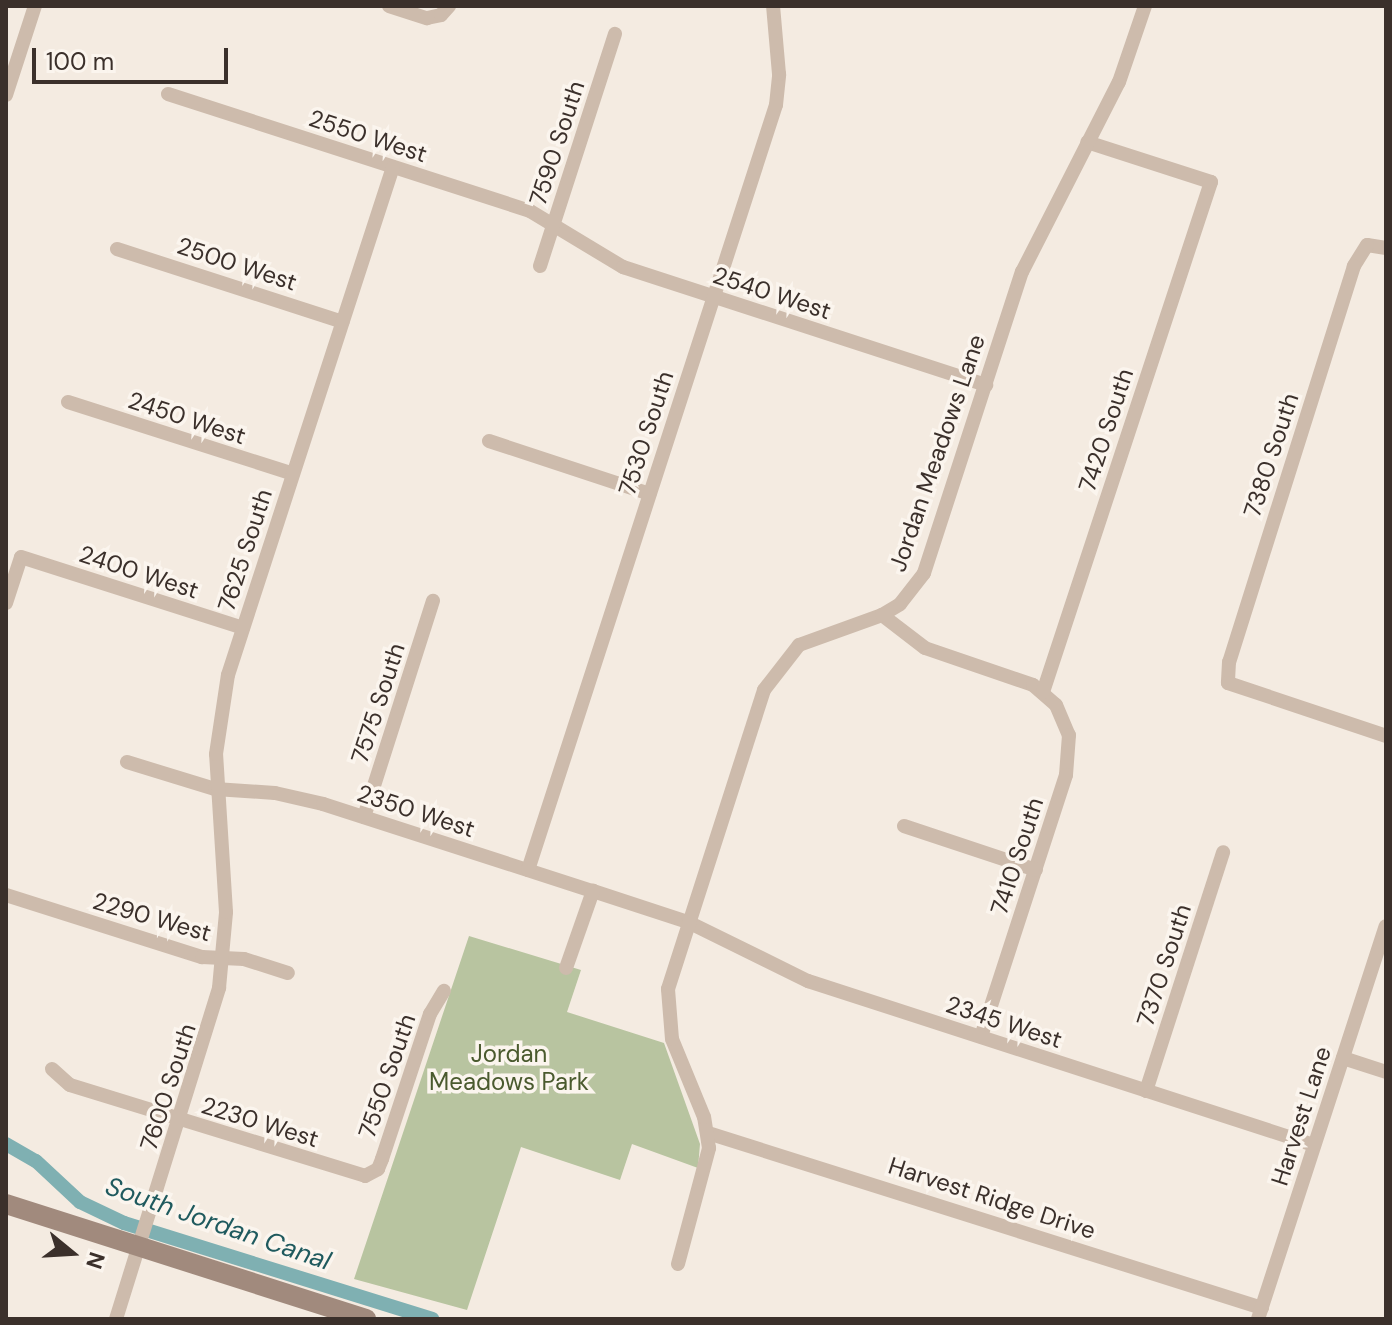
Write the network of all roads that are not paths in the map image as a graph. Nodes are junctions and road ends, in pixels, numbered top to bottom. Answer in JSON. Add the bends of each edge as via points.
{"nodes":[{"id":1,"x":35,"y":6,"type":"edge"},
{"id":2,"x":389,"y":6,"type":"edge"},
{"id":3,"x":449,"y":6,"type":"edge"},
{"id":4,"x":773,"y":6,"type":"edge"},
{"id":5,"x":1145,"y":6,"type":"edge"},
{"id":6,"x":615,"y":34,"type":"dead end"},
{"id":7,"x":6,"y":92,"type":"edge"},
{"id":8,"x":168,"y":94,"type":"dead end"},
{"id":9,"x":1087,"y":142,"type":"junction"},
{"id":10,"x":393,"y":167,"type":"junction"},
{"id":11,"x":554,"y":222,"type":"junction"},
{"id":12,"x":1386,"y":248,"type":"edge"},
{"id":13,"x":117,"y":249,"type":"dead end"},
{"id":14,"x":540,"y":266,"type":"dead end"},
{"id":15,"x":713,"y":297,"type":"junction"},
{"id":16,"x":343,"y":322,"type":"junction"},
{"id":17,"x":986,"y":385,"type":"junction"},
{"id":18,"x":68,"y":402,"type":"dead end"},
{"id":19,"x":489,"y":441,"type":"dead end"},
{"id":20,"x":293,"y":474,"type":"junction"},
{"id":21,"x":650,"y":494,"type":"junction"},
{"id":22,"x":433,"y":601,"type":"dead end"},
{"id":23,"x":6,"y":603,"type":"edge"},
{"id":24,"x":882,"y":615,"type":"junction"},
{"id":25,"x":243,"y":628,"type":"junction"},
{"id":26,"x":1043,"y":692,"type":"junction"},
{"id":27,"x":1386,"y":736,"type":"edge"},
{"id":28,"x":127,"y":762,"type":"dead end"},
{"id":29,"x":215,"y":789,"type":"junction"},
{"id":30,"x":364,"y":817,"type":"junction"},
{"id":31,"x":904,"y":826,"type":"dead end"},
{"id":32,"x":1223,"y":852,"type":"dead end"},
{"id":33,"x":528,"y":870,"type":"junction"},
{"id":34,"x":1036,"y":870,"type":"junction"},
{"id":35,"x":593,"y":891,"type":"junction"},
{"id":36,"x":6,"y":895,"type":"edge"},
{"id":37,"x":688,"y":922,"type":"junction"},
{"id":38,"x":1386,"y":926,"type":"edge"},
{"id":39,"x":223,"y":958,"type":"junction"},
{"id":40,"x":566,"y":968,"type":"dead end"},
{"id":41,"x":288,"y":973,"type":"dead end"},
{"id":42,"x":444,"y":991,"type":"dead end"},
{"id":43,"x":981,"y":1037,"type":"junction"},
{"id":44,"x":1343,"y":1058,"type":"junction"},
{"id":45,"x":52,"y":1069,"type":"dead end"},
{"id":46,"x":1386,"y":1072,"type":"edge"},
{"id":47,"x":1146,"y":1091,"type":"junction"},
{"id":48,"x":181,"y":1120,"type":"junction"},
{"id":49,"x":708,"y":1133,"type":"junction"},
{"id":50,"x":1314,"y":1145,"type":"junction"},
{"id":51,"x":371,"y":1175,"type":"joint"},
{"id":52,"x":6,"y":1204,"type":"edge"},
{"id":53,"x":143,"y":1235,"type":"junction"},
{"id":54,"x":678,"y":1264,"type":"dead end"},
{"id":55,"x":329,"y":1313,"type":"edge"},
{"id":56,"x":1260,"y":1313,"type":"edge"},
{"id":57,"x":116,"y":1319,"type":"edge"},
{"id":58,"x":366,"y":1319,"type":"edge"}],
"edges":[{"from":1,"to":7,"type":"street"},
{"from":2,"to":3,"type":"street","via":[[427,18],[441,15]]},
{"from":4,"to":15,"type":"street","name":"7530 South","via":[[779,89]]},
{"from":5,"to":9,"type":"street","name":"Jordan Meadows Lane","via":[[1119,82]]},
{"from":6,"to":11,"type":"street","name":"7590 South"},
{"from":8,"to":10,"type":"street","name":"2550 West"},
{"from":9,"to":17,"type":"street","name":"Jordan Meadows Lane","via":[[1028,258]]},
{"from":9,"to":26,"type":"street","name":"7420 South","via":[[1211,182]]},
{"from":10,"to":11,"type":"street","name":"2550 West"},
{"from":10,"to":16,"type":"street","name":"7625 South"},
{"from":11,"to":14,"type":"street","name":"7590 South"},
{"from":11,"to":15,"type":"street","name":"2540 West","via":[[623,267]]},
{"from":12,"to":27,"type":"street","name":"7380 South","via":[[1367,245],[1354,266],[1233,647],[1228,683]]},
{"from":13,"to":16,"type":"street","name":"2500 West"},
{"from":15,"to":17,"type":"street","name":"2540 West"},
{"from":15,"to":21,"type":"street","name":"7530 South"},
{"from":16,"to":20,"type":"street","name":"7625 South"},
{"from":17,"to":24,"type":"street","name":"Jordan Meadows Lane","via":[[924,573],[900,604]]},
{"from":18,"to":20,"type":"street","name":"2450 West"},
{"from":19,"to":21,"type":"street"},
{"from":20,"to":25,"type":"street","name":"7625 South"},
{"from":21,"to":33,"type":"street","name":"7530 South"},
{"from":22,"to":30,"type":"street","name":"7575 South"},
{"from":23,"to":25,"type":"street","name":"2400 West","via":[[21,557]]},
{"from":24,"to":26,"type":"street","via":[[925,648]]},
{"from":24,"to":37,"type":"street","name":"Jordan Meadows Lane","via":[[815,635],[773,672]]},
{"from":25,"to":29,"type":"street","name":"7625 South","via":[[221,714]]},
{"from":26,"to":34,"type":"street","name":"7410 South","via":[[1064,720],[1071,753]]},
{"from":28,"to":29,"type":"street","name":"2350 West"},
{"from":29,"to":30,"type":"street","name":"2350 West","via":[[287,795]]},
{"from":29,"to":39,"type":"street","name":"7625 South","via":[[226,912]]},
{"from":30,"to":33,"type":"street","name":"2350 West"},
{"from":31,"to":34,"type":"street"},
{"from":32,"to":47,"type":"street","name":"7370 South"},
{"from":33,"to":35,"type":"street","name":"2350 West"},
{"from":34,"to":43,"type":"street","name":"7410 South"},
{"from":35,"to":37,"type":"street","name":"2350 West"},
{"from":35,"to":40,"type":"street"},
{"from":36,"to":39,"type":"street","name":"2290 West","via":[[202,957]]},
{"from":37,"to":43,"type":"street","name":"2345 West","via":[[788,974]]},
{"from":37,"to":49,"type":"street","name":"Jordan Meadows Lane","via":[[671,977],[667,1015]]},
{"from":38,"to":44,"type":"street","name":"Harvest Lane"},
{"from":39,"to":41,"type":"street","name":"2290 West"},
{"from":39,"to":48,"type":"street","name":"7600 South","via":[[214,1014]]},
{"from":42,"to":51,"type":"street","name":"7550 South","via":[[430,1014],[382,1159]]},
{"from":43,"to":47,"type":"street","name":"2345 West"},
{"from":44,"to":46,"type":"street"},
{"from":44,"to":50,"type":"street","name":"Harvest Lane"},
{"from":45,"to":48,"type":"street","name":"2230 West","via":[[70,1085]]},
{"from":47,"to":50,"type":"street","name":"2345 West"},
{"from":48,"to":51,"type":"street","name":"2230 West"},
{"from":48,"to":53,"type":"street","name":"7600 South"},
{"from":49,"to":54,"type":"street","name":"Jordan Meadows Lane","via":[[704,1182]]},
{"from":49,"to":56,"type":"street","name":"Harvest Ridge Drive"},
{"from":50,"to":56,"type":"street","name":"Harvest Lane"},
{"from":52,"to":53,"type":"street"},
{"from":53,"to":55,"type":"street"},
{"from":53,"to":57,"type":"street","name":"7600 South"},
{"from":55,"to":58,"type":"street"}]}
